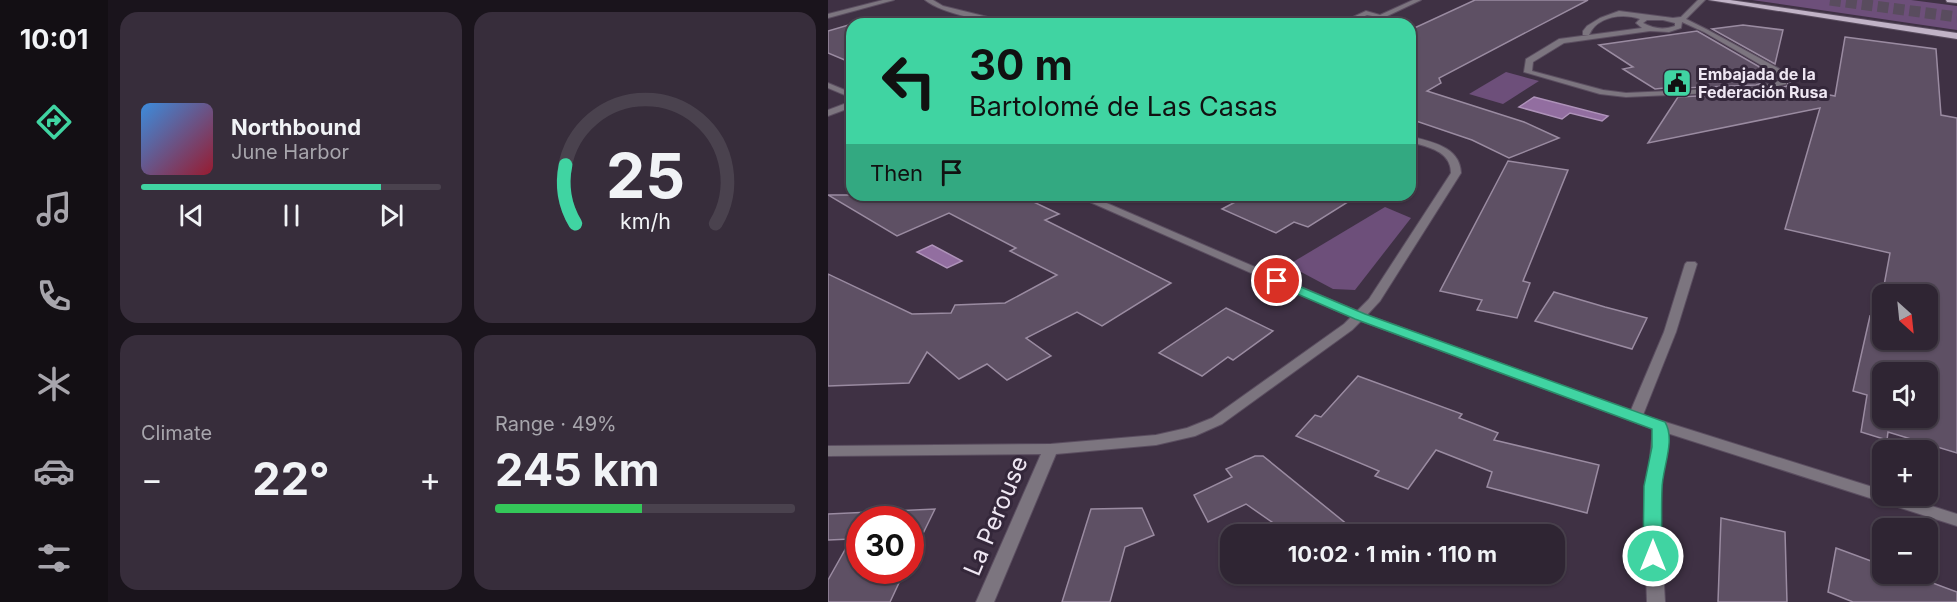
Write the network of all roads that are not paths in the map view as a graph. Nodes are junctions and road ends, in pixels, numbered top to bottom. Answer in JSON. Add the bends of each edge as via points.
{"nodes":[{"id":1,"x":891,"y":0,"type":"edge"},
{"id":2,"x":928,"y":0,"type":"edge"},
{"id":3,"x":1418,"y":0,"type":"edge"},
{"id":4,"x":1702,"y":0,"type":"edge"},
{"id":5,"x":1713,"y":0,"type":"edge"},
{"id":6,"x":1950,"y":0,"type":"edge"},
{"id":7,"x":949,"y":1,"type":"edge"},
{"id":8,"x":1957,"y":1,"type":"edge"},
{"id":9,"x":964,"y":13,"type":"junction"},
{"id":10,"x":828,"y":16,"type":"edge"},
{"id":11,"x":982,"y":18,"type":"edge"},
{"id":12,"x":1355,"y":18,"type":"edge"},
{"id":13,"x":1645,"y":18,"type":"junction"},
{"id":14,"x":1677,"y":20,"type":"junction"},
{"id":15,"x":1650,"y":29,"type":"junction"},
{"id":16,"x":1586,"y":33,"type":"dead end"},
{"id":17,"x":1957,"y":36,"type":"edge"},
{"id":18,"x":828,"y":85,"type":"edge"},
{"id":19,"x":846,"y":93,"type":"edge"},
{"id":20,"x":846,"y":106,"type":"edge"},
{"id":21,"x":828,"y":113,"type":"edge"},
{"id":22,"x":1416,"y":141,"type":"edge"},
{"id":23,"x":1093,"y":201,"type":"edge"},
{"id":24,"x":1691,"y":264,"type":"dead end"},
{"id":25,"x":1360,"y":316,"type":"junction"},
{"id":26,"x":1635,"y":417,"type":"junction"},
{"id":27,"x":1660,"y":426,"type":"junction"},
{"id":28,"x":1051,"y":449,"type":"junction"},
{"id":29,"x":828,"y":451,"type":"edge"},
{"id":30,"x":1957,"y":520,"type":"edge"},
{"id":31,"x":985,"y":602,"type":"edge"},
{"id":32,"x":1656,"y":602,"type":"edge"}],
"edges":[{"from":1,"to":10,"type":"street"},
{"from":2,"to":9,"type":"street"},
{"from":3,"to":12,"type":"street","via":[[1381,17],[1366,13]]},
{"from":4,"to":14,"type":"street"},
{"from":5,"to":17,"type":"main road"},
{"from":6,"to":8,"type":"main road"},
{"from":7,"to":9,"type":"street"},
{"from":9,"to":11,"type":"street"},
{"from":13,"to":14,"type":"street"},
{"from":13,"to":15,"type":"street","via":[[1639,23]]},
{"from":13,"to":16,"type":"street","via":[[1612,13]]},
{"from":14,"to":15,"type":"street","via":[[1676,29]]},
{"from":14,"to":15,"type":"street","via":[[1706,31],[1784,75],[1783,82],[1756,89],[1626,95],[1528,72],[1529,61],[1562,41]]},
{"from":18,"to":19,"type":"street"},
{"from":20,"to":21,"type":"street"},
{"from":22,"to":25,"type":"street","via":[[1451,155],[1456,173],[1374,301]]},
{"from":23,"to":25,"type":"street"},
{"from":24,"to":26,"type":"street","via":[[1670,332]]},
{"from":25,"to":26,"type":"street"},
{"from":25,"to":28,"type":"street","via":[[1217,421],[1156,440]]},
{"from":26,"to":27,"type":"street"},
{"from":27,"to":30,"type":"street"},
{"from":27,"to":32,"type":"street","via":[[1653,486]]},
{"from":28,"to":29,"type":"street"},
{"from":28,"to":31,"type":"street","name":"La Perouse"}]}
